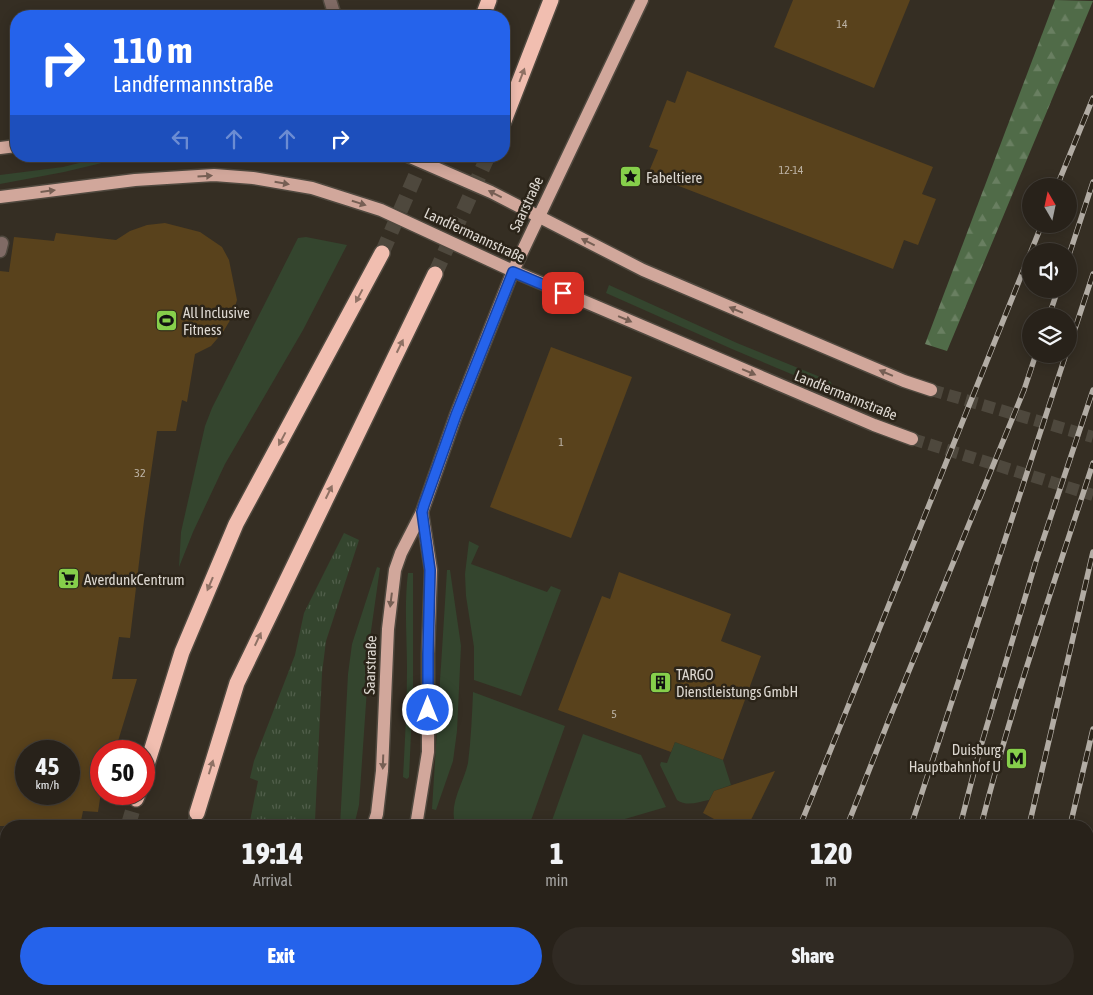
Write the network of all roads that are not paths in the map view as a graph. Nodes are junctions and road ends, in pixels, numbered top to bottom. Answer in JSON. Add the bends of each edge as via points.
{"nodes":[{"id":1,"x":551,"y":0,"type":"edge"},
{"id":2,"x":642,"y":0,"type":"edge"},
{"id":3,"x":510,"y":106,"type":"edge"},
{"id":4,"x":422,"y":162,"type":"edge"},
{"id":5,"x":0,"y":197,"type":"edge"},
{"id":6,"x":538,"y":216,"type":"junction"},
{"id":7,"x":382,"y":253,"type":"tunnel mouth"},
{"id":8,"x":513,"y":272,"type":"junction"},
{"id":9,"x":435,"y":274,"type":"tunnel mouth"},
{"id":10,"x":931,"y":390,"type":"tunnel mouth"},
{"id":11,"x":912,"y":439,"type":"tunnel mouth"},
{"id":12,"x":422,"y":512,"type":"junction"},
{"id":13,"x":155,"y":740,"type":"edge"},
{"id":14,"x":197,"y":813,"type":"tunnel mouth"},
{"id":15,"x":374,"y":820,"type":"edge"},
{"id":16,"x":417,"y":820,"type":"edge"}],
"edges":[{"from":3,"to":1,"type":"highway","one_way":true},
{"from":2,"to":6,"type":"main road","name":"Saarstraße"},
{"from":6,"to":4,"type":"main road","one_way":true},
{"from":5,"to":8,"type":"main road","name":"Landfermannstraße","one_way":true,"via":[[135,180],[214,175],[252,178],[312,188],[381,210]]},
{"from":6,"to":8,"type":"main road","name":"Saarstraße"},
{"from":10,"to":6,"type":"main road","one_way":true,"via":[[643,270]]},
{"from":7,"to":13,"type":"highway","one_way":true,"via":[[236,524],[182,652]]},
{"from":8,"to":11,"type":"main road","name":"Landfermannstraße","one_way":true},
{"from":8,"to":12,"type":"main road","name":"Saarstraße","via":[[456,415]]},
{"from":14,"to":9,"type":"highway","one_way":true,"via":[[237,683]]},
{"from":12,"to":15,"type":"main road","name":"Saarstraße","one_way":true,"via":[[395,570],[388,629],[382,771]]},
{"from":12,"to":16,"type":"main road","name":"Saarstraße","via":[[430,570],[428,752]]}]}
